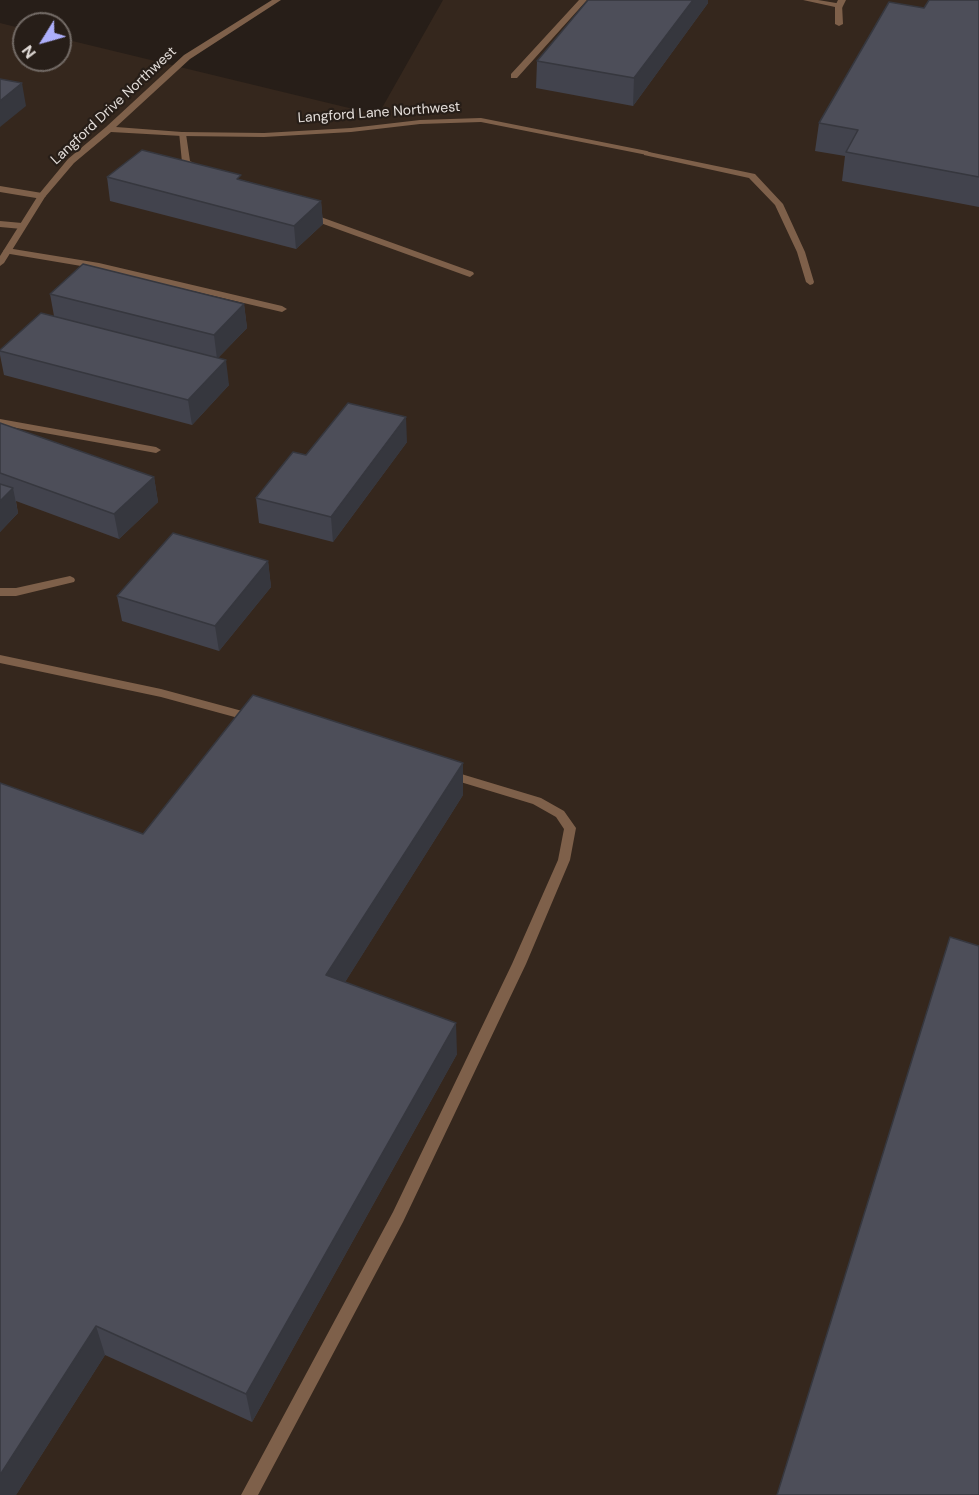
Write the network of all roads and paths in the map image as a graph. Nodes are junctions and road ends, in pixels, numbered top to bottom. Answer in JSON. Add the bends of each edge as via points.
{"nodes":[{"id":1,"x":277,"y":0,"type":"edge"},
{"id":2,"x":583,"y":0,"type":"edge"},
{"id":3,"x":807,"y":0,"type":"edge"},
{"id":4,"x":841,"y":3,"type":"edge"},
{"id":5,"x":839,"y":24,"type":"dead end"},
{"id":6,"x":514,"y":76,"type":"dead end"},
{"id":7,"x":109,"y":129,"type":"junction"},
{"id":8,"x":182,"y":134,"type":"junction"},
{"id":9,"x":205,"y":172,"type":"edge"},
{"id":10,"x":0,"y":189,"type":"edge"},
{"id":11,"x":42,"y":196,"type":"junction"},
{"id":12,"x":296,"y":211,"type":"edge"},
{"id":13,"x":0,"y":224,"type":"edge"},
{"id":14,"x":22,"y":226,"type":"junction"},
{"id":15,"x":7,"y":251,"type":"junction"},
{"id":16,"x":0,"y":263,"type":"edge"},
{"id":17,"x":470,"y":274,"type":"dead end"},
{"id":18,"x":810,"y":282,"type":"dead end"},
{"id":19,"x":282,"y":309,"type":"dead end"},
{"id":20,"x":0,"y":422,"type":"edge"},
{"id":21,"x":156,"y":450,"type":"dead end"},
{"id":22,"x":70,"y":580,"type":"dead end"},
{"id":23,"x":0,"y":592,"type":"edge"},
{"id":24,"x":0,"y":659,"type":"edge"},
{"id":25,"x":262,"y":721,"type":"edge"},
{"id":26,"x":440,"y":772,"type":"edge"},
{"id":27,"x":249,"y":1495,"type":"edge"}],
"edges":[{"from":1,"to":7,"type":"street","name":"Langford Drive Northwest","via":[[187,57]]},
{"from":2,"to":6,"type":"street"},
{"from":3,"to":4,"type":"street"},
{"from":4,"to":5,"type":"street"},
{"from":7,"to":8,"type":"street","name":"Langford Lane Northwest"},
{"from":7,"to":11,"type":"street","name":"Langford Drive Northwest","via":[[71,161]]},
{"from":8,"to":9,"type":"street","via":[[186,162]]},
{"from":8,"to":18,"type":"street","name":"Langford Lane Northwest","via":[[264,135],[481,120],[752,176],[779,204]]},
{"from":10,"to":11,"type":"street"},
{"from":11,"to":14,"type":"street","name":"Langford Drive Northwest"},
{"from":12,"to":17,"type":"street"},
{"from":13,"to":14,"type":"street"},
{"from":14,"to":15,"type":"street","name":"Langford Drive Northwest"},
{"from":15,"to":16,"type":"street","name":"Langford Drive Northwest"},
{"from":15,"to":19,"type":"street","via":[[99,266]]},
{"from":20,"to":21,"type":"street"},
{"from":22,"to":23,"type":"street"},
{"from":24,"to":25,"type":"street","via":[[161,693]]},
{"from":26,"to":27,"type":"street","via":[[537,801],[560,814],[570,828],[564,860],[519,964],[398,1217]]}]}
